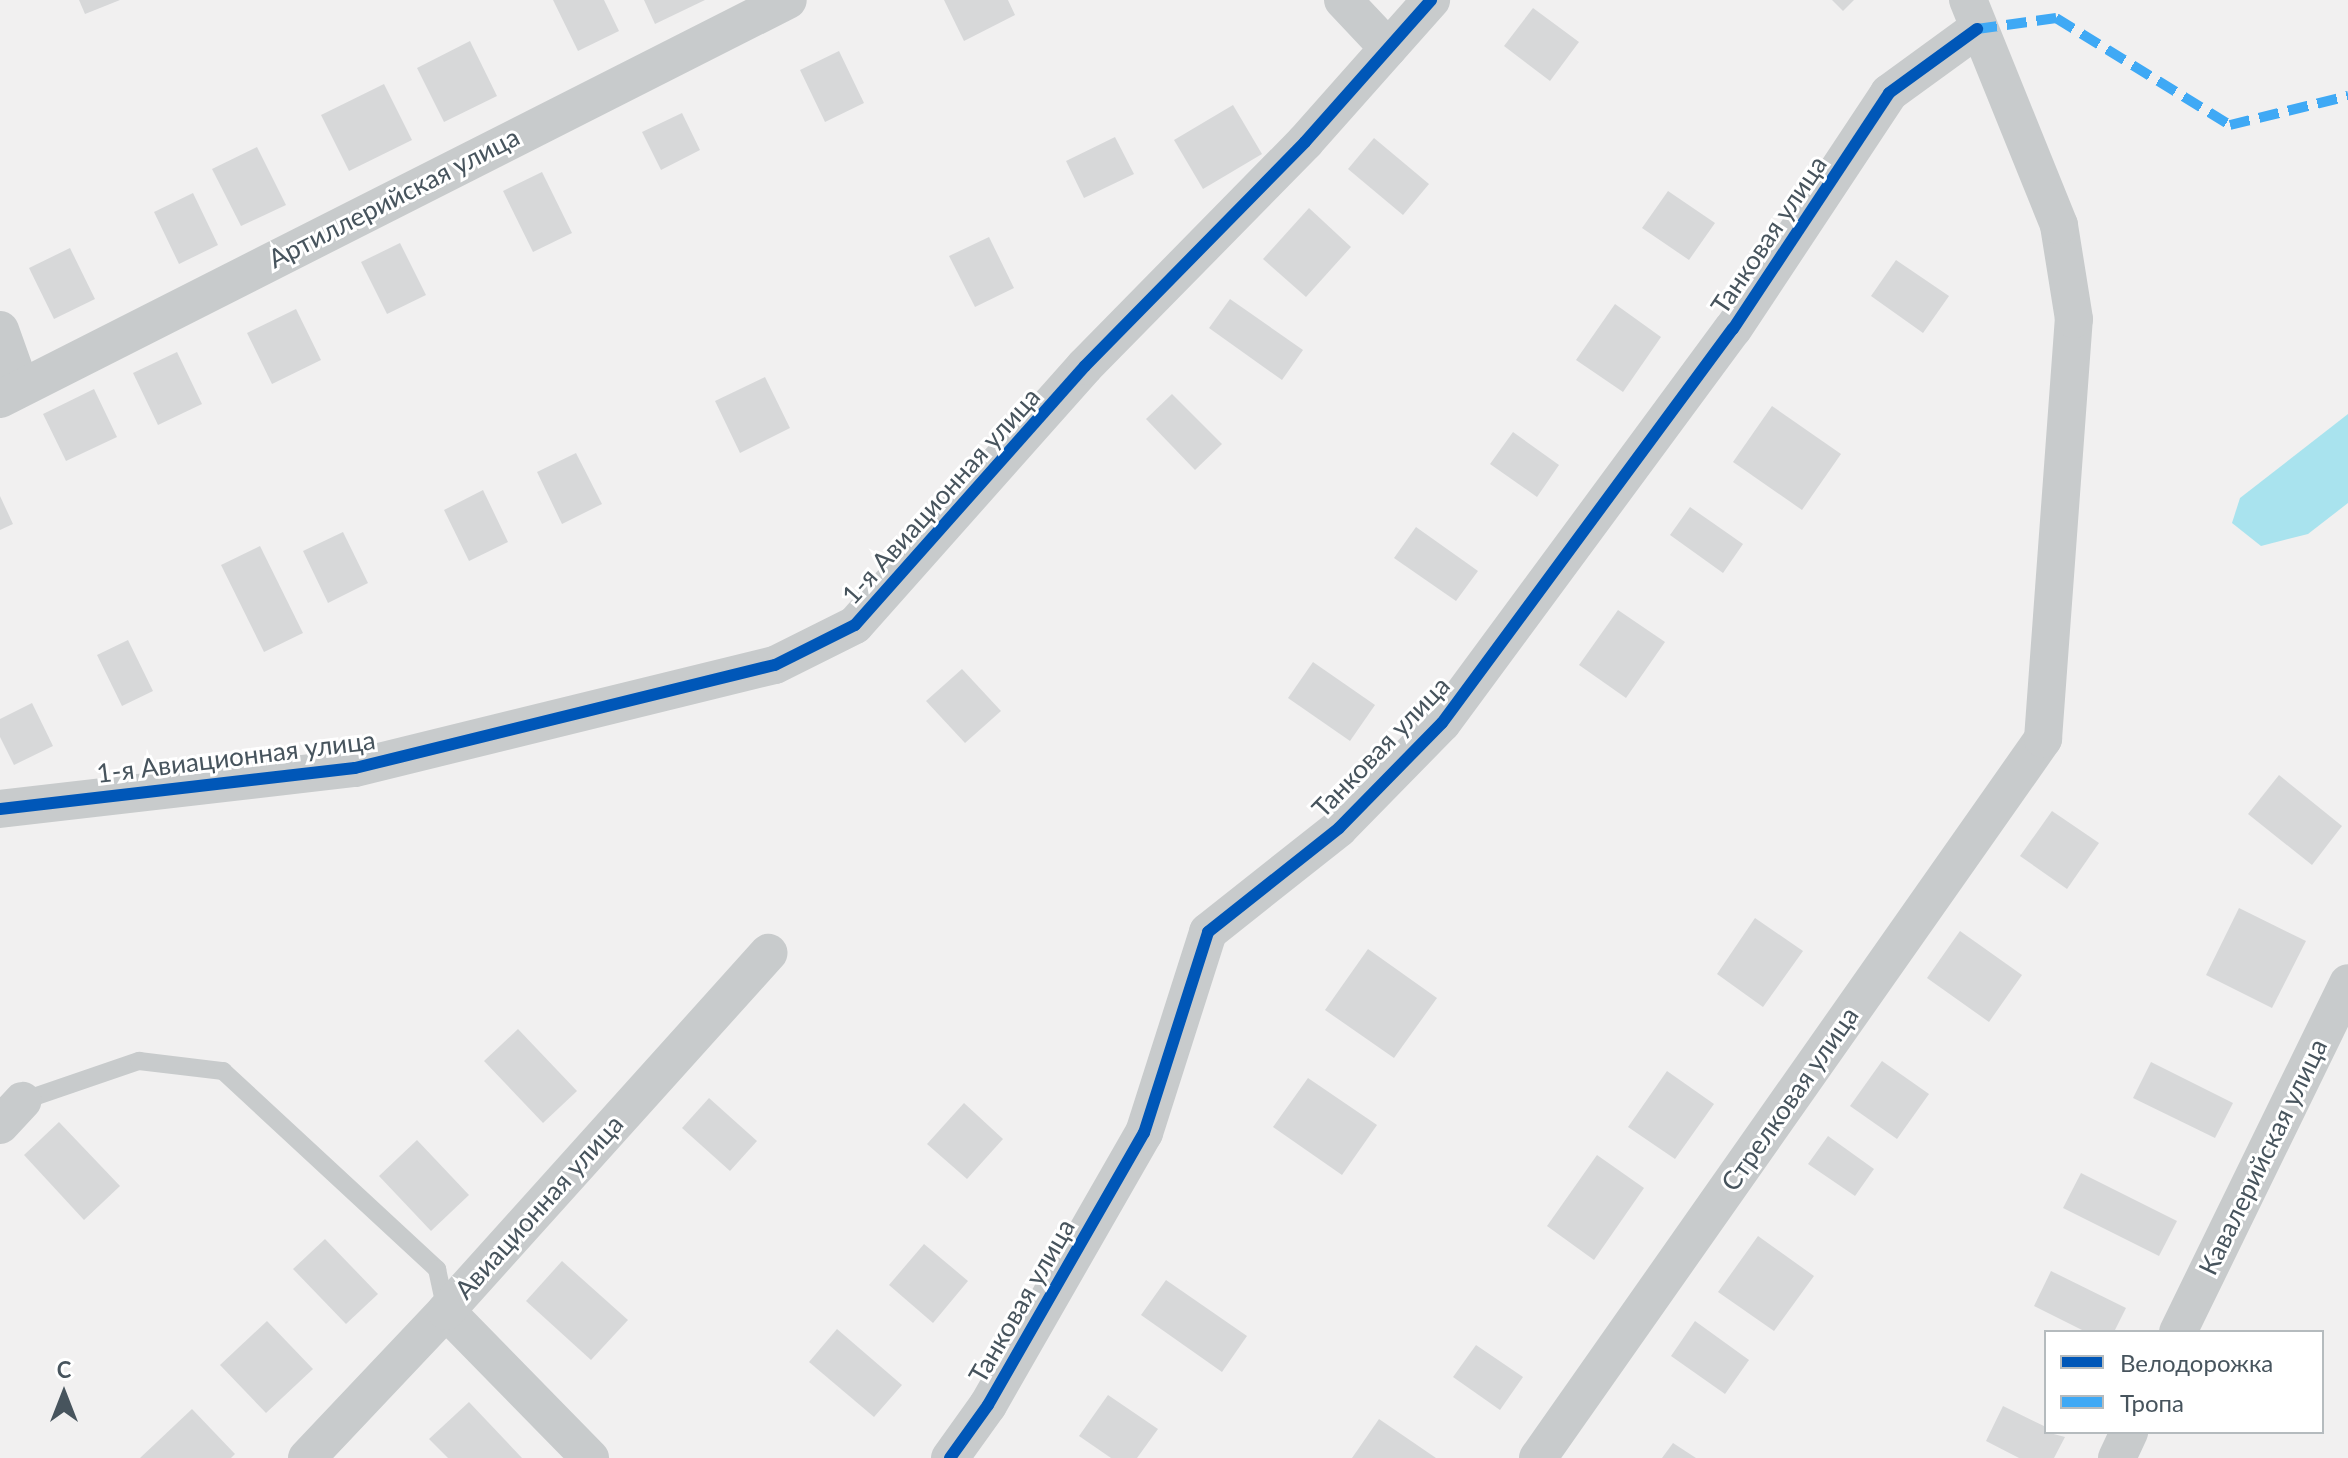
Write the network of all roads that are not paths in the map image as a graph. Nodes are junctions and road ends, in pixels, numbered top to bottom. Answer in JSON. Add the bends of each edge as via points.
{"nodes":[{"id":1,"x":788,"y":0,"type":"edge"},
{"id":2,"x":1343,"y":0,"type":"edge"},
{"id":3,"x":1431,"y":0,"type":"edge"},
{"id":4,"x":1972,"y":15,"type":"edge"},
{"id":5,"x":1388,"y":48,"type":"junction"},
{"id":6,"x":0,"y":330,"type":"edge"},
{"id":7,"x":10,"y":392,"type":"edge"},
{"id":8,"x":0,"y":809,"type":"edge"},
{"id":9,"x":768,"y":953,"type":"dead end"},
{"id":10,"x":2348,"y":983,"type":"edge"},
{"id":11,"x":11,"y":1113,"type":"edge"},
{"id":12,"x":446,"y":1311,"type":"junction"},
{"id":13,"x":2179,"y":1330,"type":"edge"},
{"id":14,"x":2128,"y":1434,"type":"edge"},
{"id":15,"x":307,"y":1458,"type":"edge"},
{"id":16,"x":590,"y":1458,"type":"edge"},
{"id":17,"x":950,"y":1458,"type":"edge"},
{"id":18,"x":1538,"y":1458,"type":"edge"},
{"id":19,"x":2117,"y":1458,"type":"edge"}],
"edges":[{"from":1,"to":7,"type":"street","name":"Артиллерийская улица"},
{"from":2,"to":5,"type":"street"},
{"from":3,"to":5,"type":"street","name":"1-я Авиационная улица"},
{"from":4,"to":17,"type":"street","name":"Танковая улица","via":[[1889,93],[1733,329],[1442,723],[1339,828],[1208,932],[1144,1133],[988,1405]]},
{"from":4,"to":18,"type":"street","name":"Стрелковая улица","via":[[2059,225],[2074,319],[2043,739]]},
{"from":5,"to":8,"type":"street","name":"1-я Авиационная улица","via":[[1305,142],[1085,366],[855,625],[775,665],[355,768]]},
{"from":6,"to":7,"type":"street"},
{"from":9,"to":12,"type":"street","name":"Авиационная улица"},
{"from":10,"to":13,"type":"street","name":"Кавалерийская улица"},
{"from":11,"to":12,"type":"lane","via":[[139,1061],[223,1071],[437,1269]]},
{"from":12,"to":15,"type":"street","name":"Авиационная улица"},
{"from":12,"to":16,"type":"street"},
{"from":14,"to":19,"type":"street"}]}
